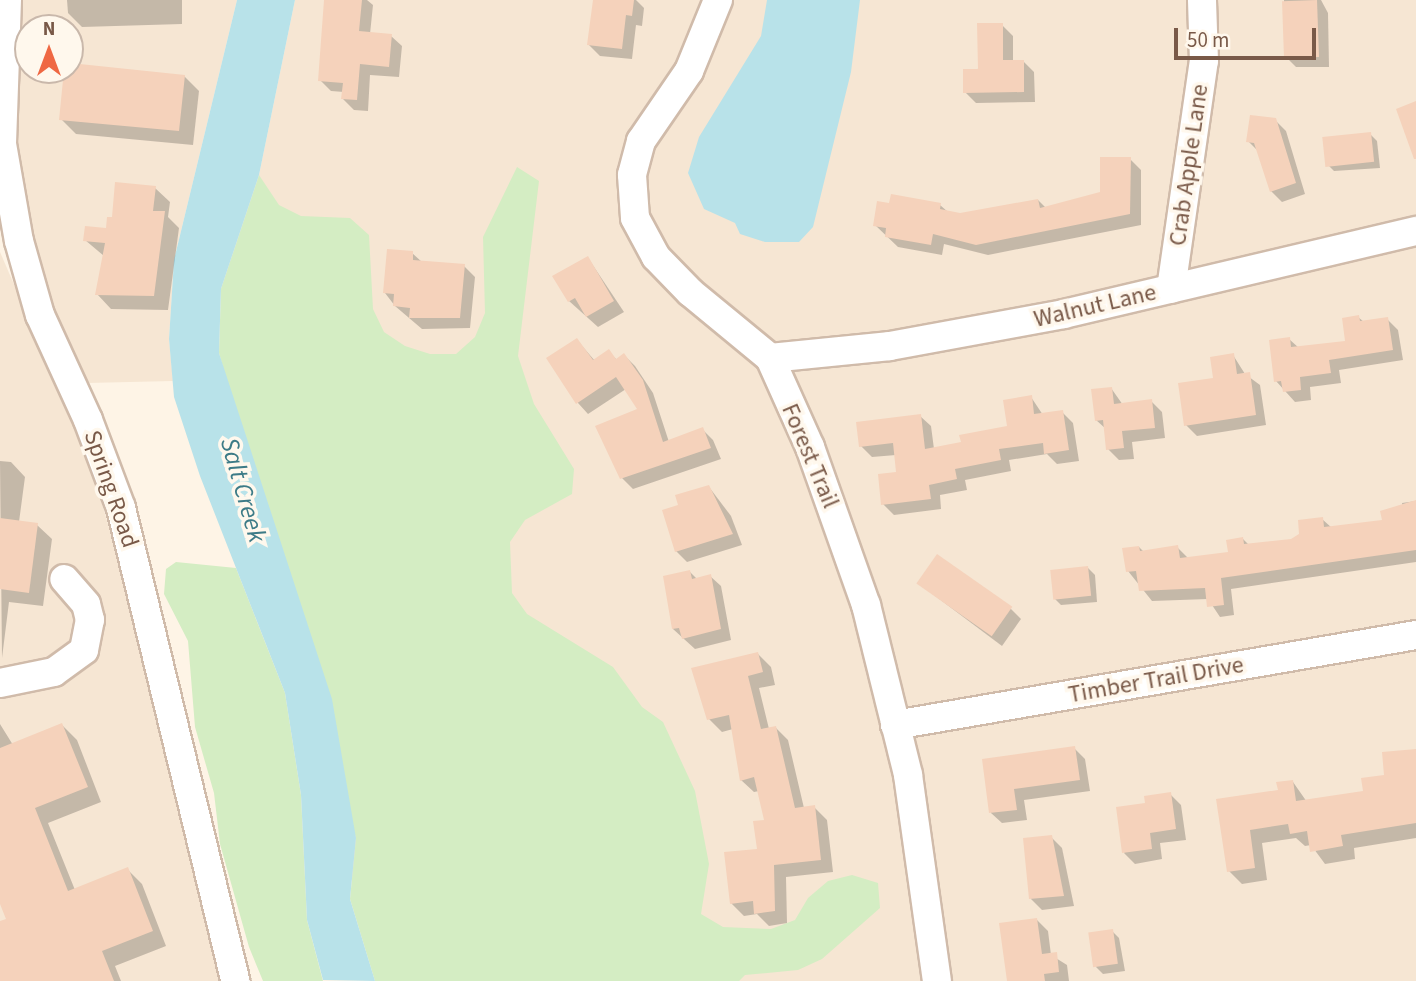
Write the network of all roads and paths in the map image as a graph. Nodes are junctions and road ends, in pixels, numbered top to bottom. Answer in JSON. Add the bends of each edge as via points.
{"nodes":[{"id":1,"x":6,"y":0,"type":"edge"},
{"id":2,"x":718,"y":0,"type":"edge"},
{"id":3,"x":1202,"y":0,"type":"edge"},
{"id":4,"x":1416,"y":230,"type":"edge"},
{"id":5,"x":1171,"y":289,"type":"junction"},
{"id":6,"x":770,"y":358,"type":"junction"},
{"id":7,"x":64,"y":579,"type":"dead end"},
{"id":8,"x":1416,"y":635,"type":"edge"},
{"id":9,"x":0,"y":683,"type":"edge"},
{"id":10,"x":895,"y":725,"type":"junction"},
{"id":11,"x":235,"y":981,"type":"edge"},
{"id":12,"x":937,"y":981,"type":"edge"}],
"edges":[{"from":1,"to":11,"type":"street","name":"Spring Road","via":[[2,144],[19,241],[40,315],[88,420],[121,508]]},
{"from":2,"to":6,"type":"street","name":"Forest Trail","via":[[689,71],[641,141],[631,195],[635,218],[656,257],[690,292]]},
{"from":3,"to":5,"type":"street","name":"Crab Apple Lane","via":[[1204,61]]},
{"from":4,"to":5,"type":"street","name":"Walnut Lane"},
{"from":5,"to":6,"type":"street","name":"Walnut Lane","via":[[926,340]]},
{"from":6,"to":10,"type":"street","name":"Forest Trail","via":[[846,544]]},
{"from":7,"to":9,"type":"street","via":[[86,604],[90,620],[84,650],[54,672]]},
{"from":8,"to":10,"type":"street","name":"Timber Trail Drive"},
{"from":10,"to":12,"type":"street","name":"Forest Trail","via":[[908,775]]}]}
